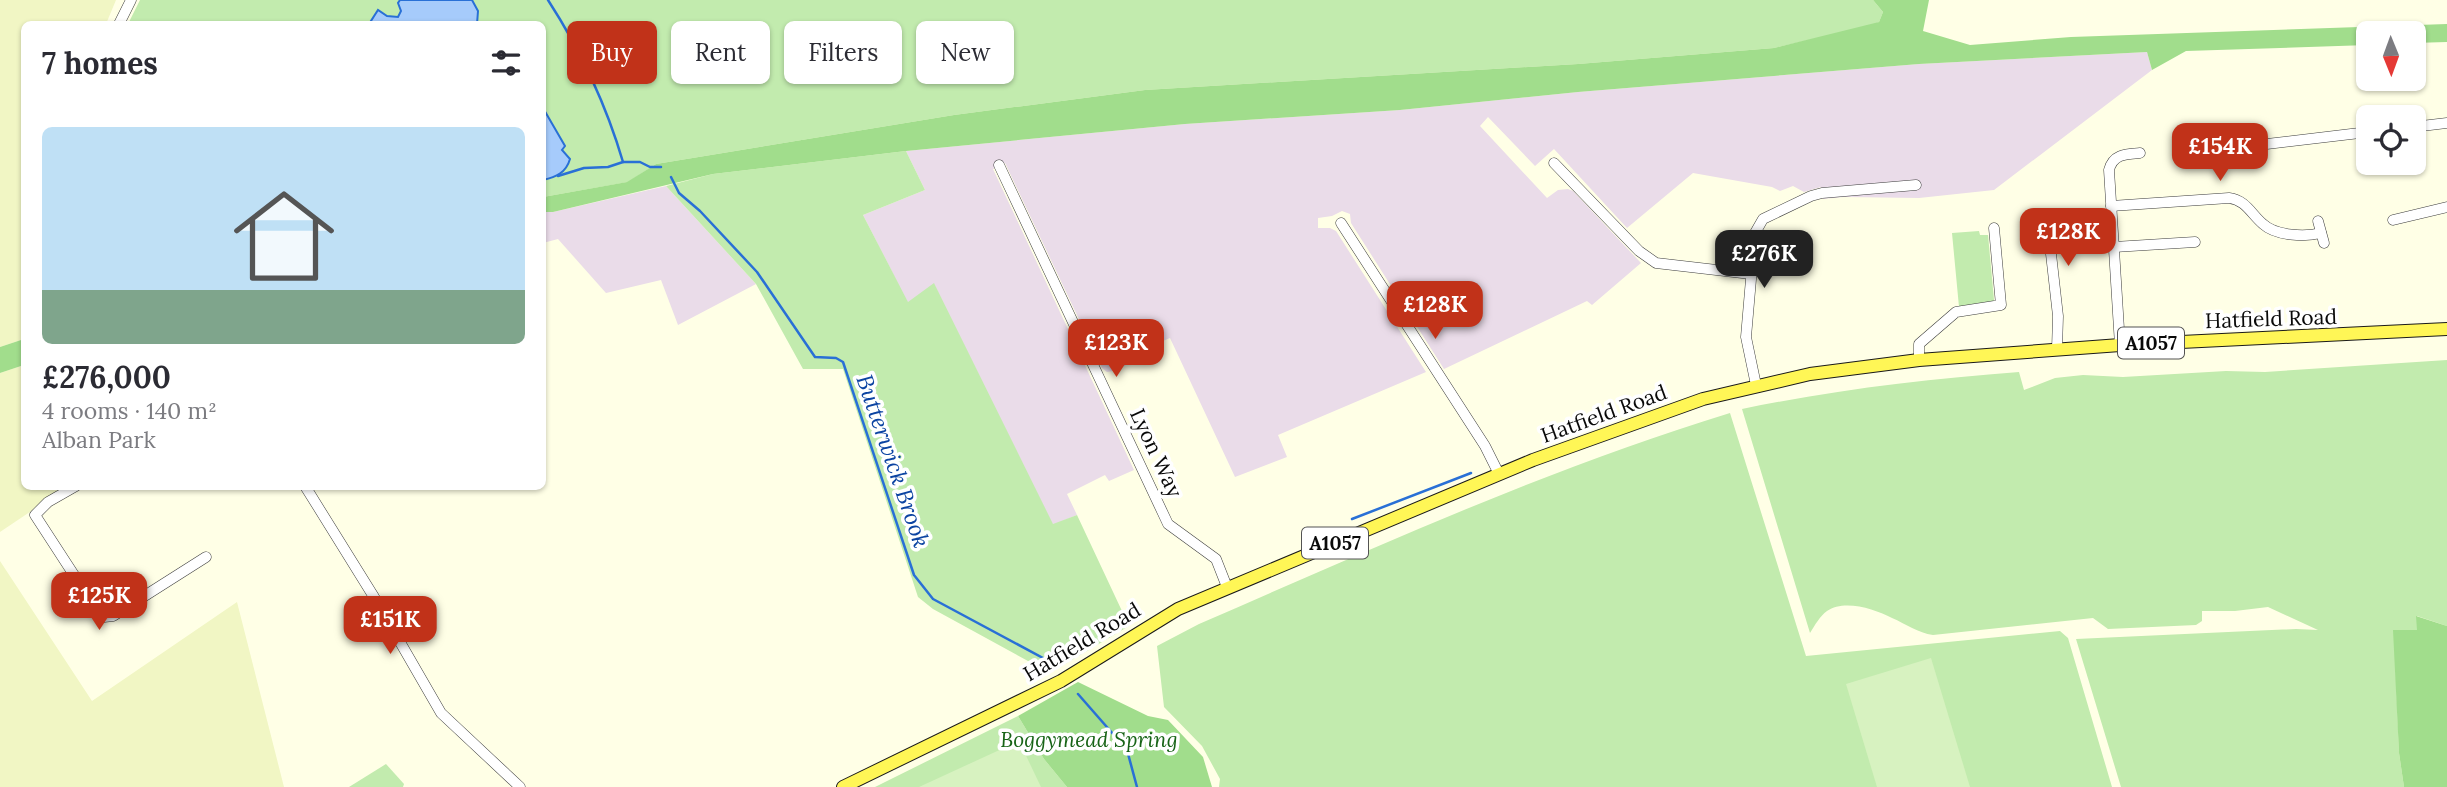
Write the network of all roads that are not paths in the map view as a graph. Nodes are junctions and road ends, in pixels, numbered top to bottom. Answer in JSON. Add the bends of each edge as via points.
{"nodes":[{"id":1,"x":131,"y":0,"type":"edge"},
{"id":2,"x":120,"y":21,"type":"edge"},
{"id":3,"x":2447,"y":123,"type":"edge"},
{"id":4,"x":2426,"y":125,"type":"edge"},
{"id":5,"x":2356,"y":133,"type":"edge"},
{"id":6,"x":2250,"y":146,"type":"dead end"},
{"id":7,"x":2140,"y":153,"type":"dead end"},
{"id":8,"x":1554,"y":163,"type":"dead end"},
{"id":9,"x":999,"y":165,"type":"dead end"},
{"id":10,"x":1916,"y":185,"type":"dead end"},
{"id":11,"x":2111,"y":206,"type":"junction"},
{"id":12,"x":2447,"y":207,"type":"edge"},
{"id":13,"x":2393,"y":220,"type":"dead end"},
{"id":14,"x":2318,"y":221,"type":"dead end"},
{"id":15,"x":1341,"y":223,"type":"dead end"},
{"id":16,"x":1994,"y":229,"type":"dead end"},
{"id":17,"x":2195,"y":242,"type":"dead end"},
{"id":18,"x":2029,"y":243,"type":"dead end"},
{"id":19,"x":2114,"y":247,"type":"junction"},
{"id":20,"x":1751,"y":274,"type":"junction"},
{"id":21,"x":2447,"y":329,"type":"edge"},
{"id":22,"x":2120,"y":345,"type":"junction"},
{"id":23,"x":2057,"y":349,"type":"junction"},
{"id":24,"x":1919,"y":360,"type":"junction"},
{"id":25,"x":1756,"y":385,"type":"junction"},
{"id":26,"x":1499,"y":474,"type":"junction"},
{"id":27,"x":69,"y":490,"type":"edge"},
{"id":28,"x":307,"y":490,"type":"edge"},
{"id":29,"x":206,"y":557,"type":"dead end"},
{"id":30,"x":1227,"y":587,"type":"junction"},
{"id":31,"x":520,"y":787,"type":"edge"},
{"id":32,"x":843,"y":787,"type":"edge"}],
"edges":[{"from":1,"to":2,"type":"street"},
{"from":3,"to":4,"type":"street"},
{"from":5,"to":6,"type":"street"},
{"from":7,"to":11,"type":"street","via":[[2122,155],[2111,163]]},
{"from":8,"to":20,"type":"street","via":[[1656,263]]},
{"from":9,"to":30,"type":"street","name":"Lyon Way","via":[[1168,524],[1216,559]]},
{"from":10,"to":20,"type":"street","via":[[1822,193],[1763,219],[1755,233]]},
{"from":11,"to":14,"type":"street","via":[[2236,199],[2270,229],[2323,238]]},
{"from":11,"to":19,"type":"street"},
{"from":12,"to":13,"type":"street"},
{"from":15,"to":26,"type":"street"},
{"from":16,"to":24,"type":"street","via":[[2001,305],[1956,312],[1919,340]]},
{"from":17,"to":19,"type":"street"},
{"from":18,"to":23,"type":"street","via":[[2036,238],[2050,245]]},
{"from":19,"to":22,"type":"street"},
{"from":20,"to":25,"type":"street","via":[[1746,337]]},
{"from":21,"to":22,"type":"main road","name":"Hatfield Road","number":"A1057"},
{"from":22,"to":23,"type":"main road","name":"Hatfield Road","number":"A1057"},
{"from":23,"to":24,"type":"main road","name":"Hatfield Road","number":"A1057"},
{"from":24,"to":25,"type":"main road","name":"Hatfield Road","number":"A1057"},
{"from":25,"to":26,"type":"main road","name":"Hatfield Road","number":"A1057","via":[[1634,422]]},
{"from":26,"to":30,"type":"main road","name":"Hatfield Road","number":"A1057"},
{"from":27,"to":29,"type":"street","via":[[35,516],[104,617],[113,616]]},
{"from":28,"to":31,"type":"street","via":[[441,713]]},
{"from":30,"to":32,"type":"main road","name":"Hatfield Road","number":"A1057","via":[[1157,620],[1061,681]]}]}
